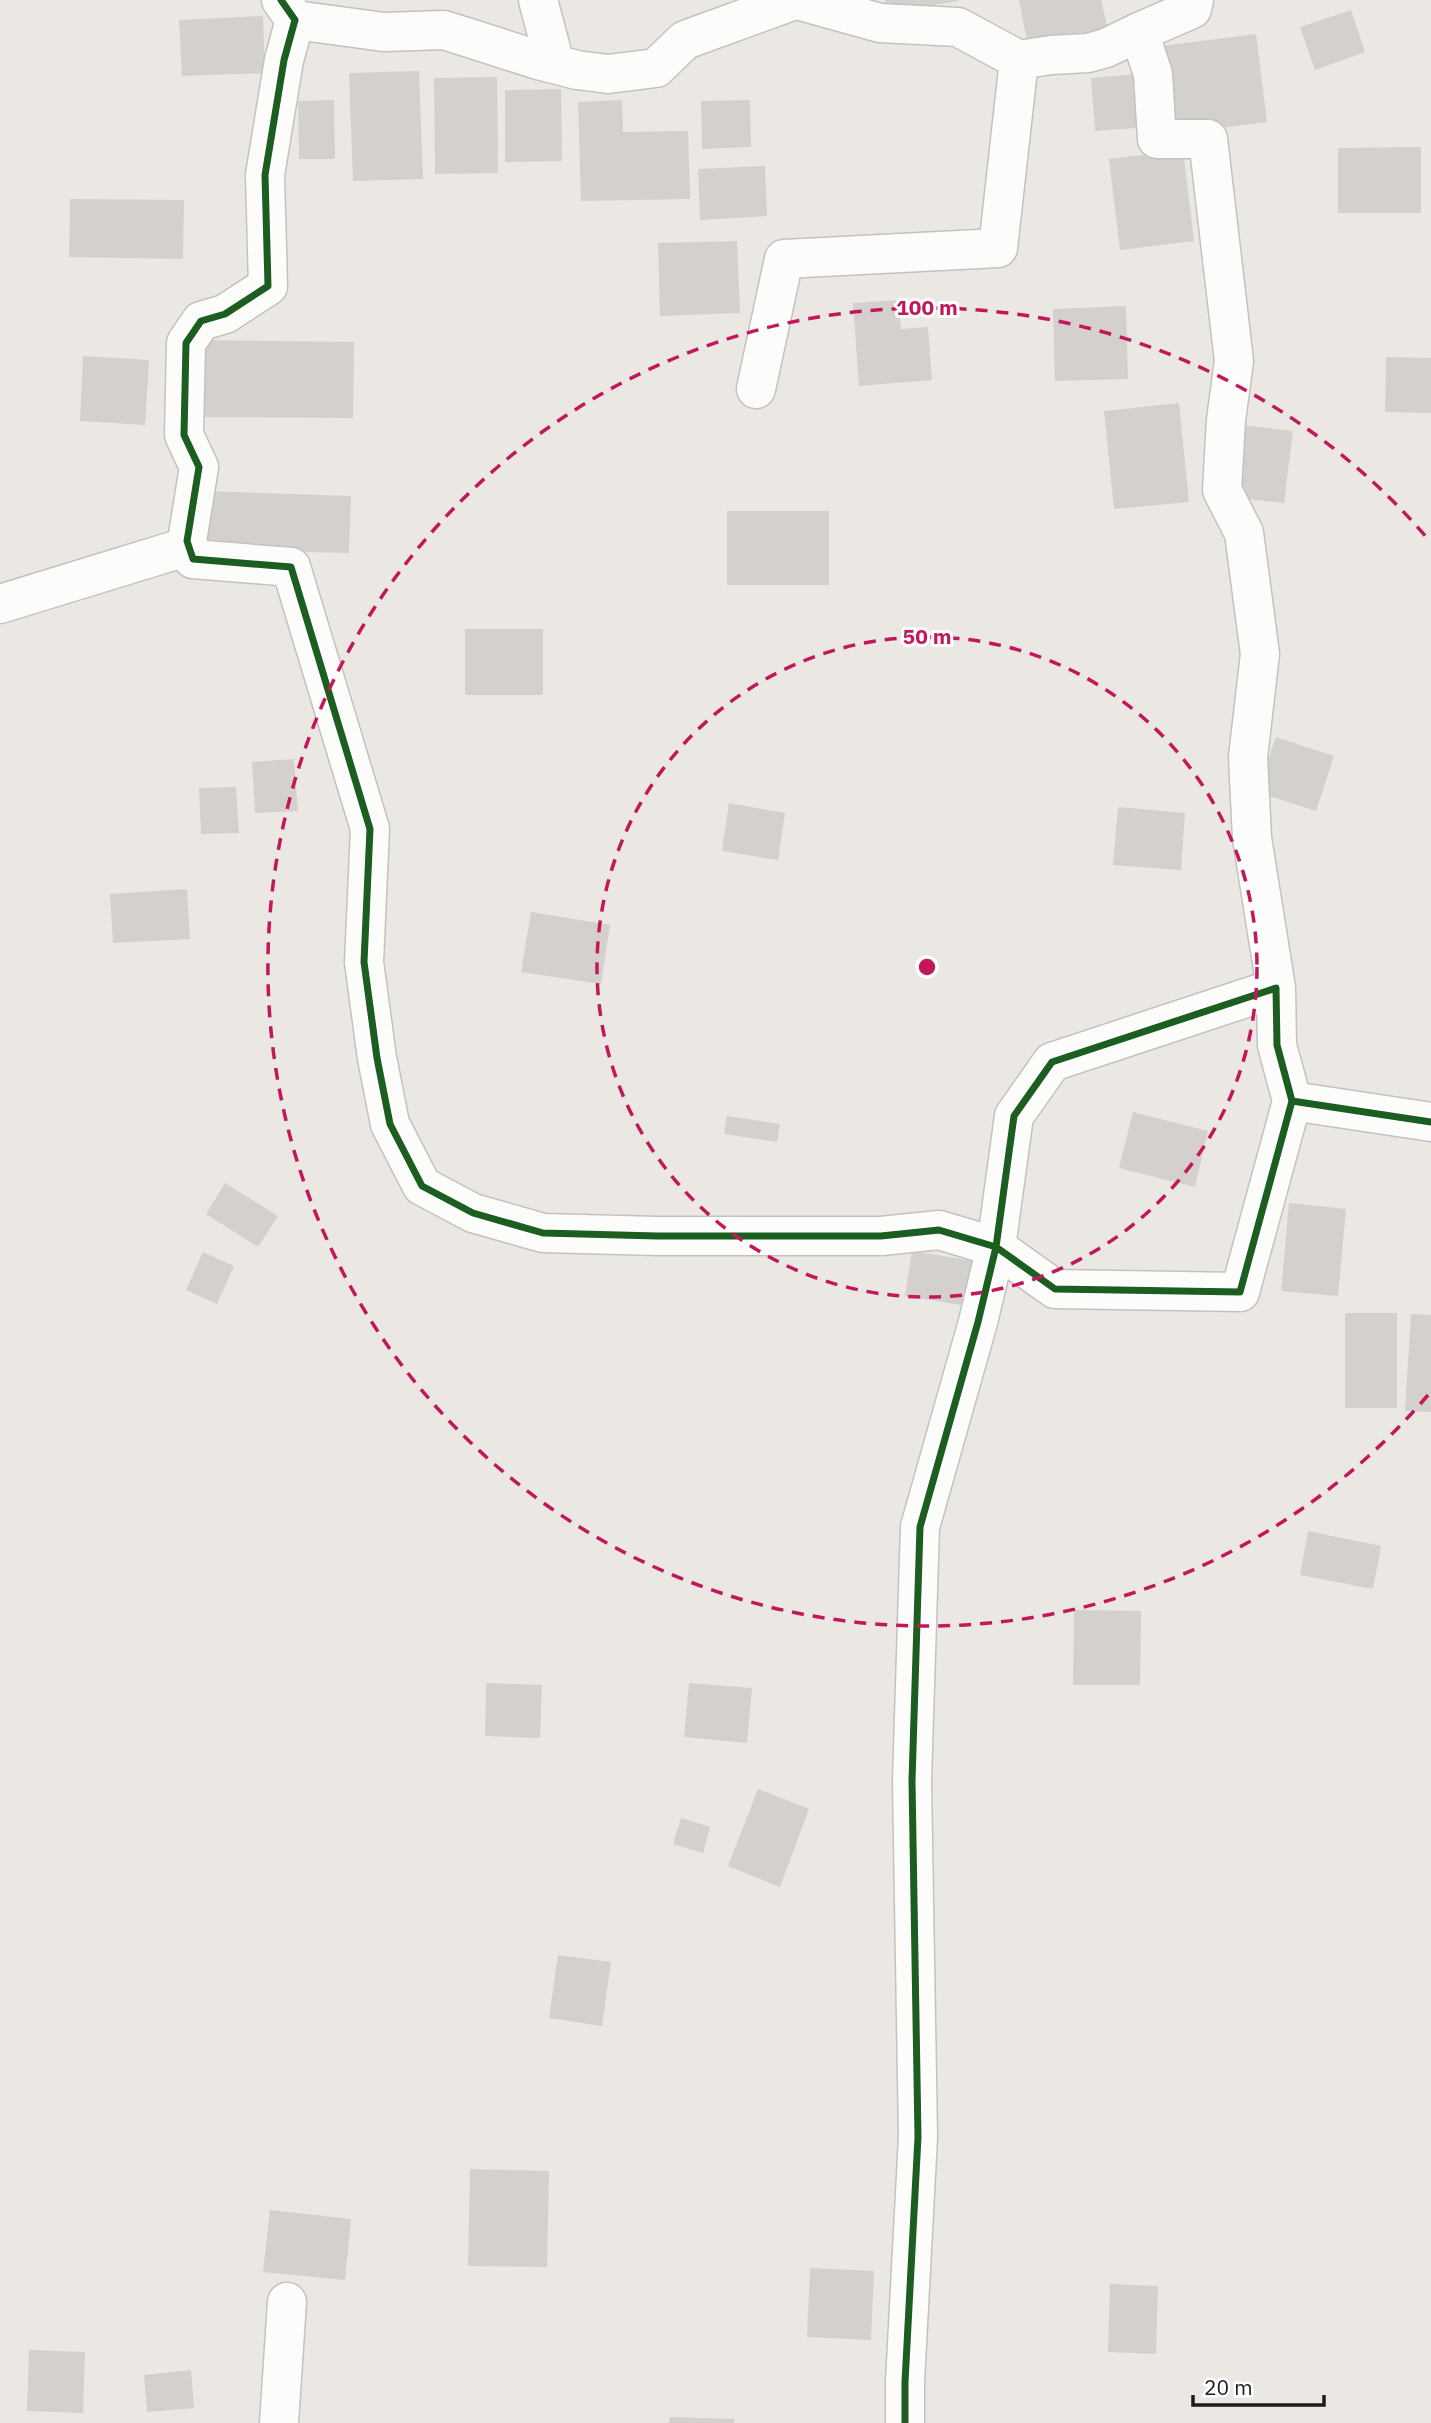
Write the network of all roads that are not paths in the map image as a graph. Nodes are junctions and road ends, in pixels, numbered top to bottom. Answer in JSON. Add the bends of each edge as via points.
{"nodes":[{"id":1,"x":538,"y":0,"type":"edge"},
{"id":2,"x":796,"y":0,"type":"edge"},
{"id":3,"x":1194,"y":0,"type":"edge"},
{"id":4,"x":288,"y":10,"type":"edge"},
{"id":5,"x":1139,"y":32,"type":"junction"},
{"id":6,"x":1019,"y":60,"type":"junction"},
{"id":7,"x":555,"y":64,"type":"junction"},
{"id":8,"x":756,"y":389,"type":"dead end"},
{"id":9,"x":189,"y":547,"type":"junction"},
{"id":10,"x":0,"y":604,"type":"edge"},
{"id":11,"x":1276,"y":988,"type":"junction"},
{"id":12,"x":1292,"y":1101,"type":"junction"},
{"id":13,"x":1431,"y":1122,"type":"edge"},
{"id":14,"x":996,"y":1247,"type":"junction"},
{"id":15,"x":287,"y":2302,"type":"dead end"},
{"id":16,"x":279,"y":2423,"type":"edge"},
{"id":17,"x":905,"y":2423,"type":"edge"}],
"edges":[{"from":1,"to":7,"type":"street"},
{"from":2,"to":6,"type":"street","via":[[880,23],[958,27]]},
{"from":2,"to":7,"type":"street","via":[[685,40],[656,68],[608,74]]},
{"from":3,"to":5,"type":"street","via":[[1192,9]]},
{"from":4,"to":7,"type":"street","via":[[384,32],[444,30]]},
{"from":4,"to":9,"type":"street","via":[[265,175],[268,286],[225,314],[201,321],[186,343],[184,435],[199,467]]},
{"from":5,"to":6,"type":"street","via":[[1088,53]]},
{"from":5,"to":11,"type":"street","via":[[1153,74],[1157,139],[1208,139],[1234,361],[1222,490],[1244,533],[1260,654],[1248,757],[1251,824]]},
{"from":6,"to":8,"type":"street","via":[[998,248],[784,259]]},
{"from":9,"to":10,"type":"street"},
{"from":9,"to":14,"type":"street","via":[[192,559],[291,567],[370,829],[364,962],[377,1058],[390,1124],[422,1186],[473,1213],[543,1233],[881,1236],[939,1230]]},
{"from":11,"to":12,"type":"street","via":[[1277,1045]]},
{"from":11,"to":14,"type":"street","via":[[1052,1062],[1014,1116]]},
{"from":12,"to":13,"type":"street"},
{"from":12,"to":14,"type":"street","via":[[1240,1292],[1055,1289]]},
{"from":14,"to":17,"type":"street","via":[[920,1527],[912,1781],[918,2137]]},
{"from":15,"to":16,"type":"street"}]}
